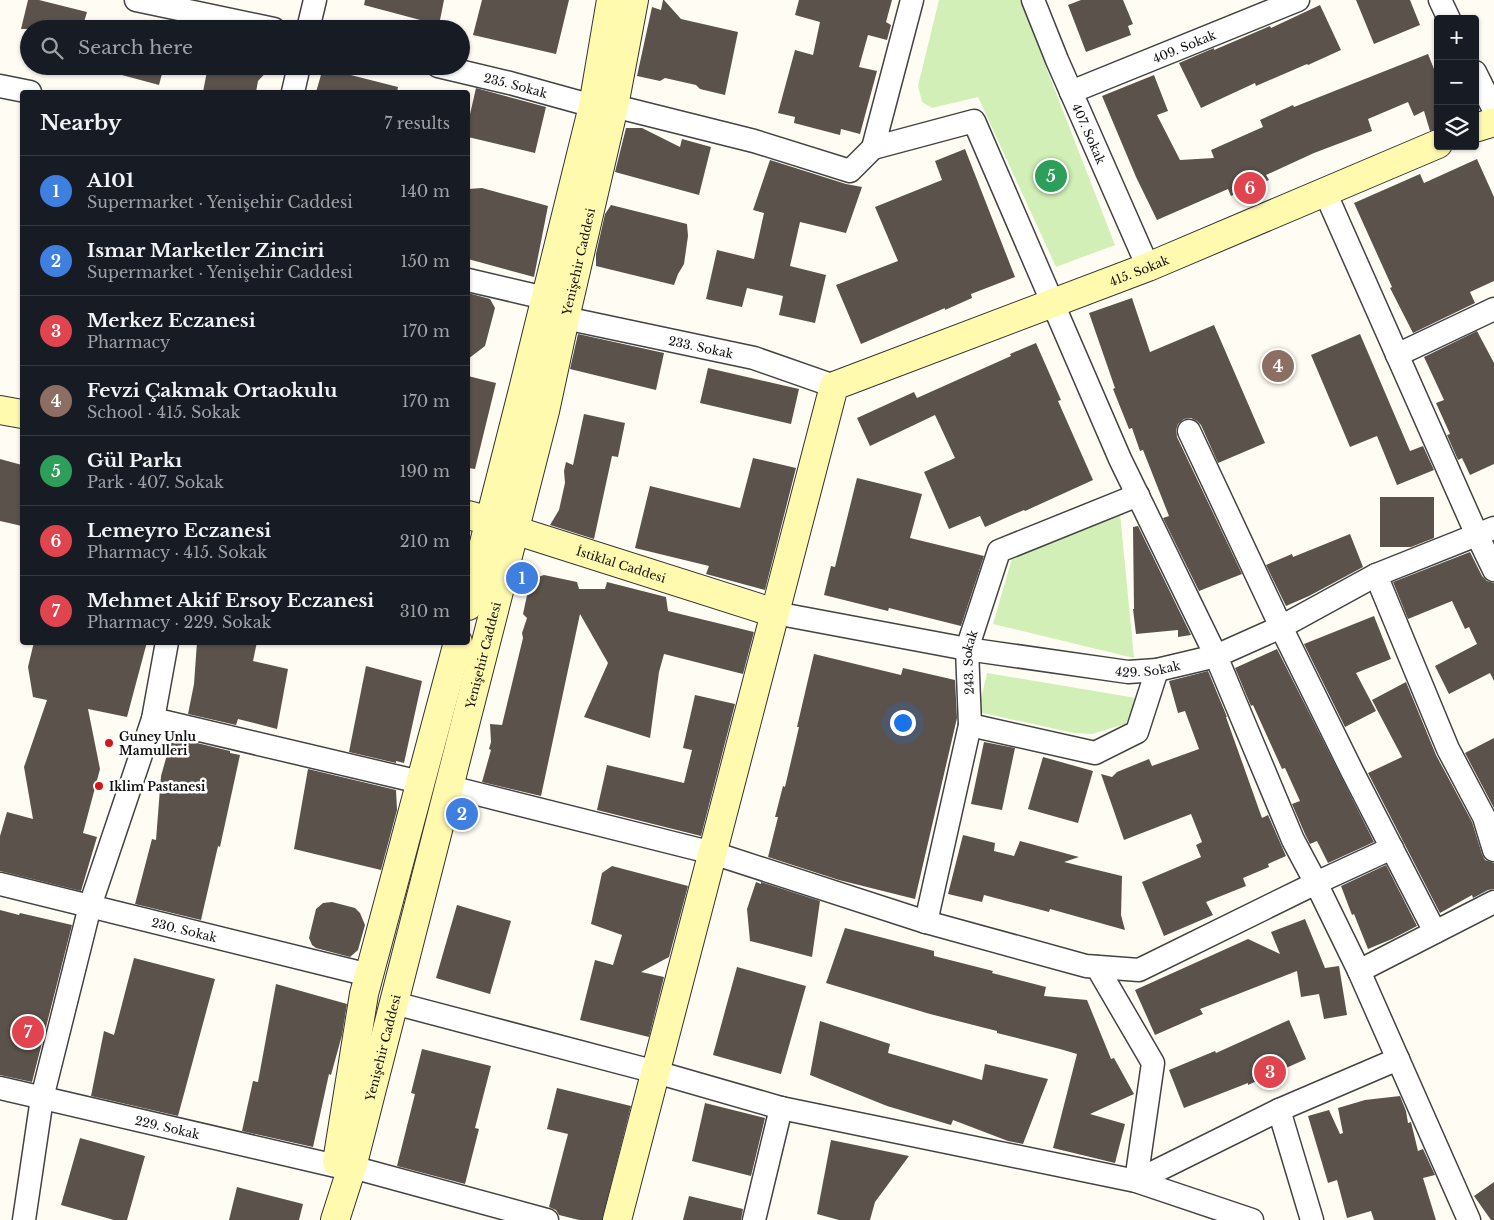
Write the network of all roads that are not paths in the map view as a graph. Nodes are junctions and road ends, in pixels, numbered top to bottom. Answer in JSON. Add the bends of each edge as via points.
{"nodes":[{"id":1,"x":136,"y":0,"type":"edge"},
{"id":2,"x":316,"y":0,"type":"edge"},
{"id":3,"x":611,"y":0,"type":"edge"},
{"id":4,"x":634,"y":0,"type":"edge"},
{"id":5,"x":912,"y":0,"type":"edge"},
{"id":6,"x":1033,"y":0,"type":"edge"},
{"id":7,"x":1298,"y":0,"type":"edge"},
{"id":8,"x":1440,"y":0,"type":"edge"},
{"id":9,"x":1447,"y":15,"type":"edge"},
{"id":10,"x":231,"y":20,"type":"edge"},
{"id":11,"x":310,"y":20,"type":"edge"},
{"id":12,"x":470,"y":74,"type":"edge"},
{"id":13,"x":297,"y":75,"type":"edge"},
{"id":14,"x":1479,"y":80,"type":"edge"},
{"id":15,"x":0,"y":86,"type":"edge"},
{"id":16,"x":20,"y":90,"type":"edge"},
{"id":17,"x":293,"y":90,"type":"edge"},
{"id":18,"x":1071,"y":92,"type":"junction"},
{"id":19,"x":603,"y":106,"type":"junction"},
{"id":20,"x":1494,"y":110,"type":"edge"},
{"id":21,"x":1494,"y":122,"type":"edge"},
{"id":22,"x":1479,"y":127,"type":"edge"},
{"id":23,"x":1434,"y":146,"type":"edge"},
{"id":24,"x":873,"y":148,"type":"junction"},
{"id":25,"x":1325,"y":192,"type":"junction"},
{"id":26,"x":1148,"y":268,"type":"junction"},
{"id":27,"x":470,"y":280,"type":"edge"},
{"id":28,"x":545,"y":298,"type":"junction"},
{"id":29,"x":1053,"y":302,"type":"junction"},
{"id":30,"x":1494,"y":309,"type":"edge"},
{"id":31,"x":564,"y":318,"type":"junction"},
{"id":32,"x":1398,"y":355,"type":"junction"},
{"id":33,"x":834,"y":386,"type":"junction"},
{"id":34,"x":0,"y":410,"type":"edge"},
{"id":35,"x":20,"y":414,"type":"edge"},
{"id":36,"x":1189,"y":431,"type":"dead end"},
{"id":37,"x":1138,"y":495,"type":"junction"},
{"id":38,"x":491,"y":522,"type":"edge"},
{"id":39,"x":1485,"y":531,"type":"edge"},
{"id":40,"x":1494,"y":570,"type":"edge"},
{"id":41,"x":1376,"y":575,"type":"junction"},
{"id":42,"x":470,"y":599,"type":"edge"},
{"id":43,"x":775,"y":613,"type":"junction"},
{"id":44,"x":1281,"y":627,"type":"junction"},
{"id":45,"x":166,"y":645,"type":"edge"},
{"id":46,"x":457,"y":645,"type":"edge"},
{"id":47,"x":967,"y":649,"type":"junction"},
{"id":48,"x":1216,"y":656,"type":"junction"},
{"id":49,"x":1157,"y":670,"type":"junction"},
{"id":50,"x":153,"y":719,"type":"junction"},
{"id":51,"x":970,"y":725,"type":"junction"},
{"id":52,"x":420,"y":782,"type":"junction"},
{"id":53,"x":450,"y":787,"type":"junction"},
{"id":54,"x":1392,"y":848,"type":"junction"},
{"id":55,"x":1494,"y":850,"type":"edge"},
{"id":56,"x":713,"y":853,"type":"junction"},
{"id":57,"x":1316,"y":883,"type":"junction"},
{"id":58,"x":0,"y":884,"type":"edge"},
{"id":59,"x":1494,"y":902,"type":"edge"},
{"id":60,"x":90,"y":906,"type":"junction"},
{"id":61,"x":926,"y":922,"type":"junction"},
{"id":62,"x":1435,"y":932,"type":"junction"},
{"id":63,"x":1097,"y":967,"type":"junction"},
{"id":64,"x":1359,"y":970,"type":"junction"},
{"id":65,"x":369,"y":975,"type":"junction"},
{"id":66,"x":394,"y":1002,"type":"junction"},
{"id":67,"x":1398,"y":1059,"type":"junction"},
{"id":68,"x":656,"y":1072,"type":"junction"},
{"id":69,"x":0,"y":1088,"type":"edge"},
{"id":70,"x":42,"y":1098,"type":"junction"},
{"id":71,"x":781,"y":1108,"type":"junction"},
{"id":72,"x":1279,"y":1110,"type":"junction"},
{"id":73,"x":344,"y":1167,"type":"junction"},
{"id":74,"x":1136,"y":1181,"type":"junction"},
{"id":75,"x":24,"y":1220,"type":"edge"},
{"id":76,"x":320,"y":1220,"type":"edge"},
{"id":77,"x":335,"y":1220,"type":"edge"},
{"id":78,"x":547,"y":1220,"type":"edge"},
{"id":79,"x":617,"y":1220,"type":"edge"},
{"id":80,"x":754,"y":1220,"type":"edge"},
{"id":81,"x":1252,"y":1220,"type":"edge"},
{"id":82,"x":1312,"y":1220,"type":"edge"},
{"id":83,"x":1469,"y":1220,"type":"edge"}],
"edges":[{"from":1,"to":10,"type":"street"},
{"from":2,"to":11,"type":"street"},
{"from":3,"to":19,"type":"main road","name":"Yenişehir Caddesi"},
{"from":4,"to":19,"type":"main road","name":"Yenişehir Caddesi"},
{"from":5,"to":24,"type":"street"},
{"from":6,"to":18,"type":"street","name":"407. Sokak"},
{"from":7,"to":18,"type":"street","name":"409. Sokak"},
{"from":8,"to":9,"type":"street"},
{"from":12,"to":19,"type":"street","name":"235. Sokak"},
{"from":13,"to":17,"type":"street"},
{"from":14,"to":20,"type":"street"},
{"from":15,"to":16,"type":"street"},
{"from":18,"to":26,"type":"street","name":"407. Sokak"},
{"from":19,"to":24,"type":"street","name":"235. Sokak","via":[[754,141],[850,171]]},
{"from":19,"to":28,"type":"main road","name":"Yenişehir Caddesi"},
{"from":19,"to":31,"type":"main road","name":"Yenişehir Caddesi"},
{"from":21,"to":22,"type":"main road"},
{"from":23,"to":25,"type":"main road","name":"415. Sokak"},
{"from":24,"to":29,"type":"street","via":[[974,121]]},
{"from":25,"to":26,"type":"main road","name":"415. Sokak"},
{"from":25,"to":32,"type":"street"},
{"from":26,"to":29,"type":"main road","name":"415. Sokak"},
{"from":27,"to":28,"type":"street"},
{"from":28,"to":38,"type":"main road","name":"Yenişehir Caddesi"},
{"from":29,"to":33,"type":"main road","name":"415. Sokak"},
{"from":29,"to":37,"type":"street"},
{"from":30,"to":32,"type":"street"},
{"from":31,"to":33,"type":"street","name":"233. Sokak","via":[[754,358]]},
{"from":31,"to":38,"type":"main road","name":"Yenişehir Caddesi","via":[[545,411]]},
{"from":32,"to":39,"type":"street"},
{"from":33,"to":43,"type":"main road"},
{"from":34,"to":35,"type":"main road"},
{"from":36,"to":44,"type":"street"},
{"from":37,"to":47,"type":"street","name":"243. Sokak","via":[[998,552]]},
{"from":37,"to":48,"type":"street"},
{"from":38,"to":42,"type":"main road","name":"Yenişehir Caddesi"},
{"from":38,"to":43,"type":"main road","name":"İstiklal Caddesi"},
{"from":38,"to":53,"type":"main road","name":"Yenişehir Caddesi"},
{"from":39,"to":40,"type":"street"},
{"from":39,"to":41,"type":"street","name":"429. Sokak"},
{"from":41,"to":44,"type":"street","name":"429. Sokak"},
{"from":41,"to":55,"type":"street","via":[[1448,749],[1484,817]]},
{"from":43,"to":47,"type":"street","name":"429. Sokak"},
{"from":43,"to":56,"type":"main road"},
{"from":44,"to":48,"type":"street","name":"429. Sokak"},
{"from":44,"to":54,"type":"street"},
{"from":45,"to":50,"type":"street"},
{"from":46,"to":52,"type":"main road","name":"Yenişehir Caddesi"},
{"from":47,"to":49,"type":"street","name":"429. Sokak","via":[[1128,672]]},
{"from":47,"to":51,"type":"street","name":"243. Sokak"},
{"from":48,"to":49,"type":"street","name":"429. Sokak"},
{"from":48,"to":57,"type":"street","via":[[1293,840]]},
{"from":49,"to":51,"type":"street","via":[[1137,732],[1095,753]]},
{"from":50,"to":52,"type":"street"},
{"from":50,"to":60,"type":"street"},
{"from":51,"to":61,"type":"street","name":"243. Sokak"},
{"from":52,"to":65,"type":"main road","name":"Yenişehir Caddesi"},
{"from":53,"to":56,"type":"street"},
{"from":53,"to":66,"type":"main road","name":"Yenişehir Caddesi"},
{"from":54,"to":57,"type":"street"},
{"from":54,"to":62,"type":"street"},
{"from":56,"to":61,"type":"street"},
{"from":56,"to":68,"type":"main road"},
{"from":57,"to":63,"type":"street","via":[[1139,970]]},
{"from":57,"to":64,"type":"street"},
{"from":58,"to":60,"type":"street","name":"230. Sokak"},
{"from":59,"to":62,"type":"street"},
{"from":60,"to":65,"type":"street","name":"230. Sokak"},
{"from":60,"to":70,"type":"street"},
{"from":61,"to":63,"type":"street"},
{"from":62,"to":64,"type":"street"},
{"from":63,"to":74,"type":"street","via":[[1153,1063]]},
{"from":64,"to":67,"type":"street"},
{"from":65,"to":73,"type":"main road","name":"Yenişehir Caddesi","via":[[364,994]]},
{"from":66,"to":68,"type":"street"},
{"from":66,"to":73,"type":"main road","name":"Yenişehir Caddesi"},
{"from":67,"to":72,"type":"street"},
{"from":67,"to":83,"type":"street"},
{"from":68,"to":71,"type":"street"},
{"from":68,"to":79,"type":"main road"},
{"from":69,"to":70,"type":"street","name":"229. Sokak"},
{"from":70,"to":73,"type":"street","name":"229. Sokak"},
{"from":70,"to":75,"type":"street"},
{"from":71,"to":74,"type":"street"},
{"from":71,"to":80,"type":"street"},
{"from":72,"to":74,"type":"street"},
{"from":72,"to":82,"type":"street"},
{"from":73,"to":76,"type":"main road","name":"Yenişehir Caddesi"},
{"from":73,"to":77,"type":"main road","name":"Yenişehir Caddesi"},
{"from":73,"to":78,"type":"street","name":"229. Sokak"},
{"from":74,"to":81,"type":"street"}]}
